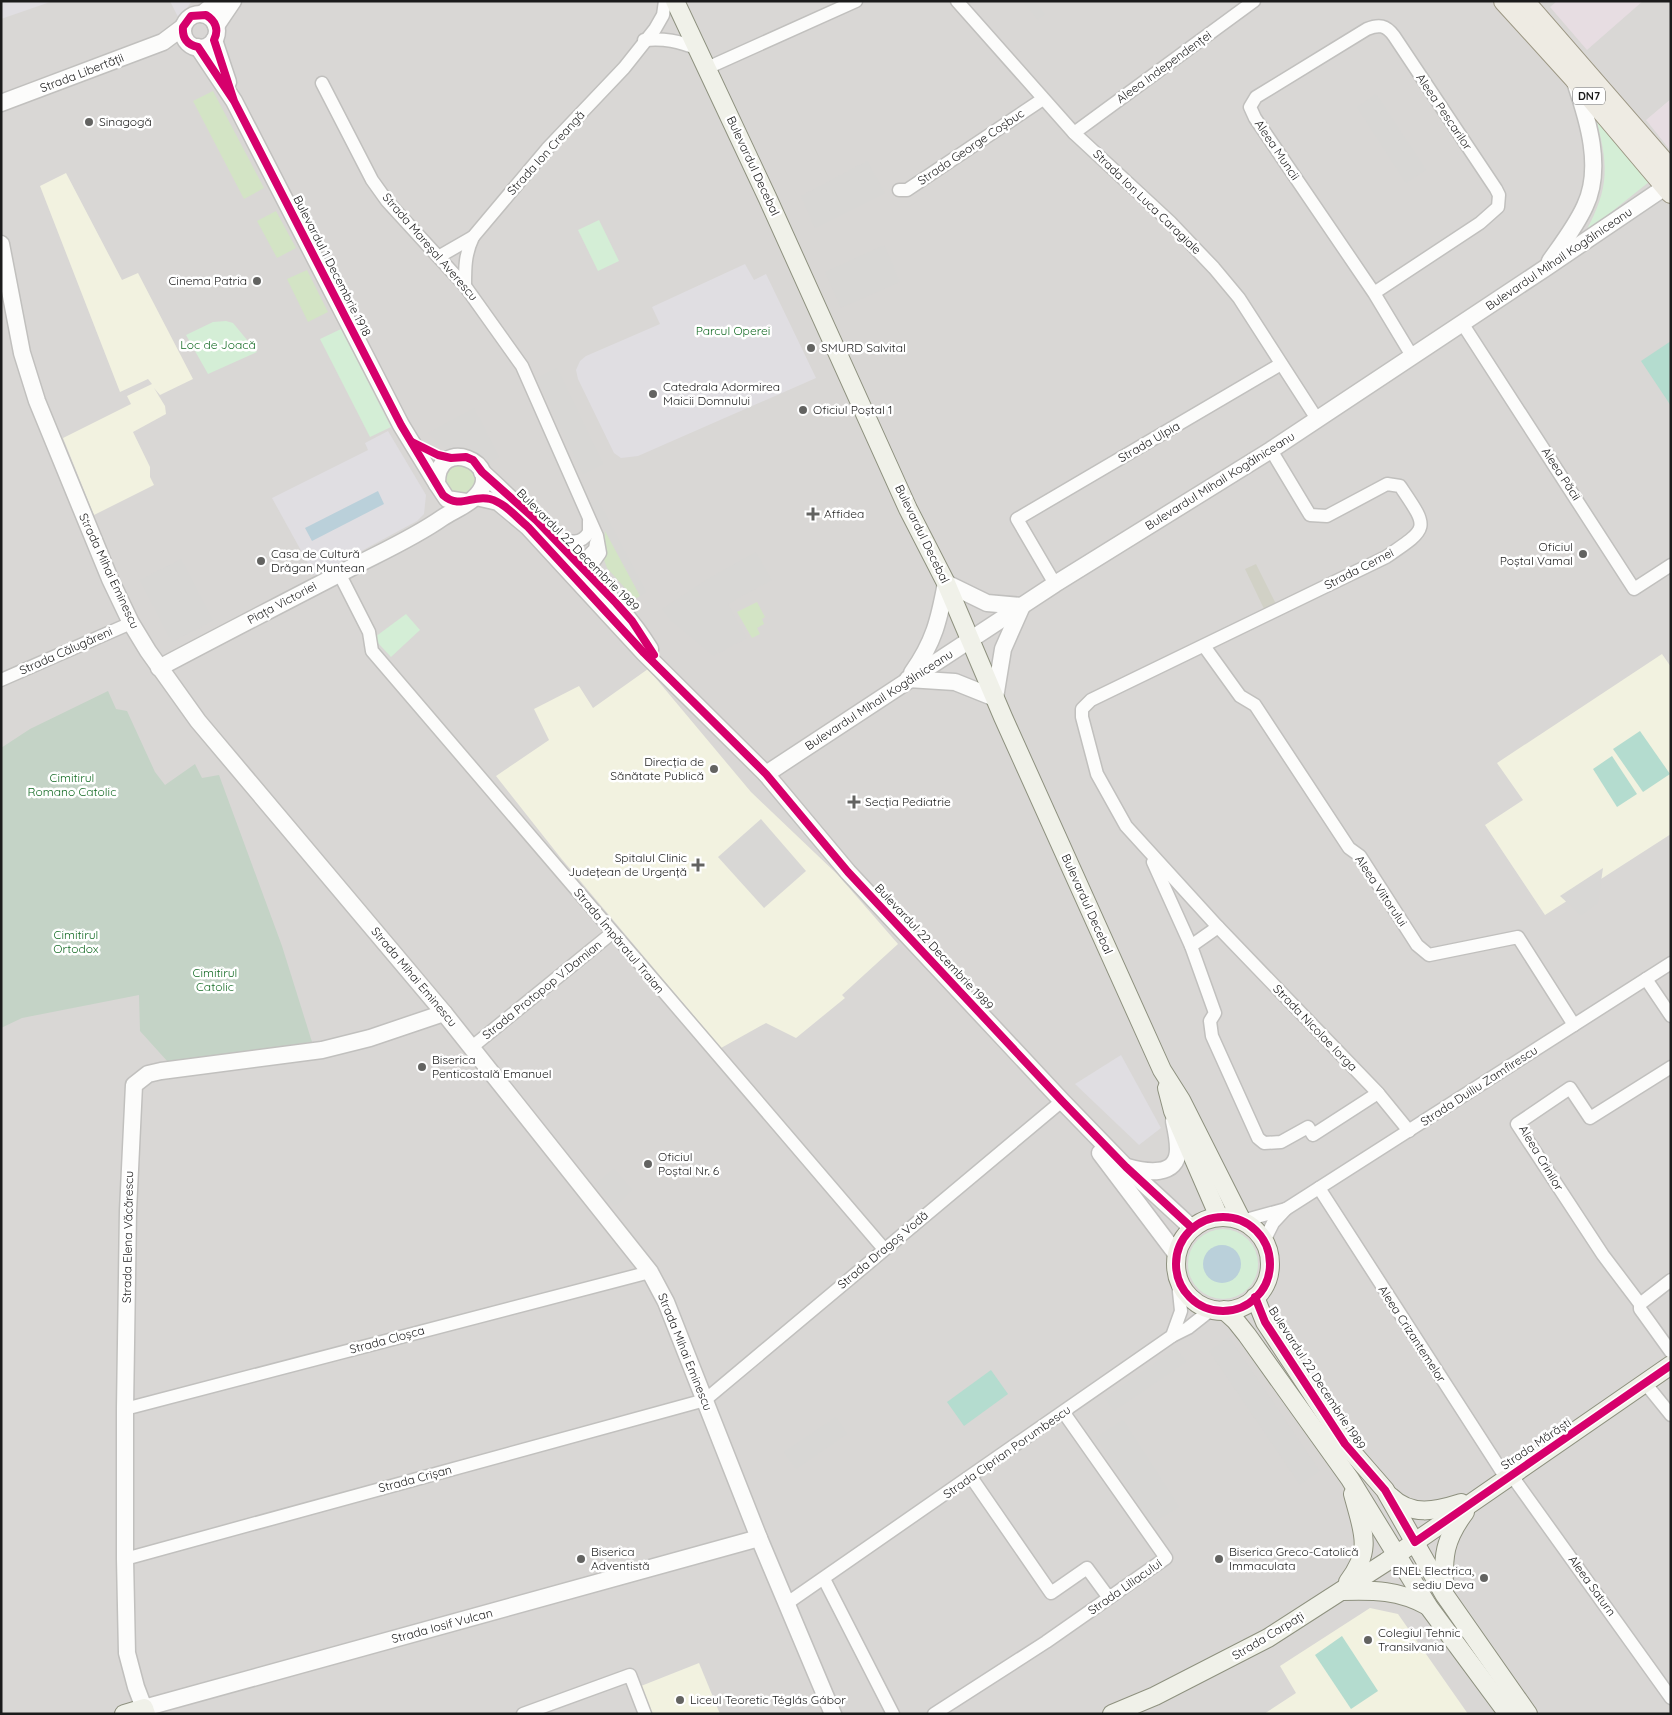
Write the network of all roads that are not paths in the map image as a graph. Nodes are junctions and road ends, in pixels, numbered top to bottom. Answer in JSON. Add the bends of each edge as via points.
{"nodes":[{"id":1,"x":218,"y":1,"type":"edge"},
{"id":2,"x":233,"y":1,"type":"edge"},
{"id":3,"x":666,"y":1,"type":"edge"},
{"id":4,"x":675,"y":1,"type":"edge"},
{"id":5,"x":856,"y":1,"type":"edge"},
{"id":6,"x":956,"y":1,"type":"edge"},
{"id":7,"x":1254,"y":1,"type":"edge"},
{"id":8,"x":1504,"y":1,"type":"edge"},
{"id":9,"x":1524,"y":1,"type":"edge"},
{"id":10,"x":202,"y":14,"type":"junction"},
{"id":11,"x":1377,"y":25,"type":"joint"},
{"id":12,"x":215,"y":33,"type":"junction"},
{"id":13,"x":189,"y":39,"type":"junction"},
{"id":14,"x":644,"y":40,"type":"junction"},
{"id":15,"x":698,"y":49,"type":"junction"},
{"id":16,"x":707,"y":68,"type":"junction"},
{"id":17,"x":1574,"y":78,"type":"junction"},
{"id":18,"x":322,"y":84,"type":"dead end"},
{"id":19,"x":1043,"y":99,"type":"junction"},
{"id":20,"x":234,"y":101,"type":"junction"},
{"id":21,"x":1,"y":103,"type":"edge"},
{"id":22,"x":1074,"y":133,"type":"junction"},
{"id":23,"x":1669,"y":183,"type":"edge"},
{"id":24,"x":899,"y":190,"type":"dead end"},
{"id":25,"x":473,"y":237,"type":"junction"},
{"id":26,"x":1,"y":244,"type":"edge"},
{"id":27,"x":440,"y":256,"type":"junction"},
{"id":28,"x":1544,"y":269,"type":"junction"},
{"id":29,"x":466,"y":286,"type":"junction"},
{"id":30,"x":1374,"y":293,"type":"junction"},
{"id":31,"x":1462,"y":323,"type":"junction"},
{"id":32,"x":1412,"y":356,"type":"junction"},
{"id":33,"x":1281,"y":364,"type":"junction"},
{"id":34,"x":1317,"y":419,"type":"junction"},
{"id":35,"x":410,"y":441,"type":"junction"},
{"id":36,"x":1271,"y":450,"type":"junction"},
{"id":37,"x":451,"y":458,"type":"junction"},
{"id":38,"x":482,"y":472,"type":"junction"},
{"id":39,"x":438,"y":487,"type":"junction"},
{"id":40,"x":471,"y":500,"type":"junction"},
{"id":41,"x":589,"y":518,"type":"junction"},
{"id":42,"x":431,"y":525,"type":"junction"},
{"id":43,"x":598,"y":536,"type":"junction"},
{"id":44,"x":552,"y":537,"type":"junction"},
{"id":45,"x":563,"y":557,"type":"junction"},
{"id":46,"x":1671,"y":565,"type":"edge"},
{"id":47,"x":339,"y":573,"type":"junction"},
{"id":48,"x":586,"y":573,"type":"junction"},
{"id":49,"x":946,"y":583,"type":"junction"},
{"id":50,"x":1054,"y":584,"type":"junction"},
{"id":51,"x":1022,"y":606,"type":"junction"},
{"id":52,"x":131,"y":623,"type":"junction"},
{"id":53,"x":971,"y":641,"type":"junction"},
{"id":54,"x":1204,"y":646,"type":"junction"},
{"id":55,"x":159,"y":668,"type":"junction"},
{"id":56,"x":666,"y":675,"type":"junction"},
{"id":57,"x":908,"y":679,"type":"junction"},
{"id":58,"x":1,"y":680,"type":"edge"},
{"id":59,"x":995,"y":698,"type":"junction"},
{"id":60,"x":1091,"y":700,"type":"joint"},
{"id":61,"x":766,"y":774,"type":"junction"},
{"id":62,"x":1148,"y":850,"type":"junction"},
{"id":63,"x":1218,"y":927,"type":"junction"},
{"id":64,"x":612,"y":933,"type":"junction"},
{"id":65,"x":1191,"y":946,"type":"junction"},
{"id":66,"x":1671,"y":962,"type":"edge"},
{"id":67,"x":1646,"y":979,"type":"junction"},
{"id":68,"x":444,"y":1013,"type":"junction"},
{"id":69,"x":1671,"y":1016,"type":"edge"},
{"id":70,"x":1574,"y":1025,"type":"junction"},
{"id":71,"x":472,"y":1047,"type":"junction"},
{"id":72,"x":1671,"y":1067,"type":"edge"},
{"id":73,"x":1162,"y":1070,"type":"junction"},
{"id":74,"x":1378,"y":1093,"type":"junction"},
{"id":75,"x":1062,"y":1101,"type":"junction"},
{"id":76,"x":1173,"y":1111,"type":"junction"},
{"id":77,"x":1409,"y":1131,"type":"junction"},
{"id":78,"x":1126,"y":1166,"type":"junction"},
{"id":79,"x":1319,"y":1188,"type":"junction"},
{"id":80,"x":1286,"y":1209,"type":"junction"},
{"id":81,"x":1219,"y":1217,"type":"junction"},
{"id":82,"x":1242,"y":1221,"type":"junction"},
{"id":83,"x":1192,"y":1228,"type":"junction"},
{"id":84,"x":1264,"y":1241,"type":"junction"},
{"id":85,"x":884,"y":1250,"type":"junction"},
{"id":86,"x":1177,"y":1264,"type":"junction"},
{"id":87,"x":650,"y":1272,"type":"junction"},
{"id":88,"x":1671,"y":1280,"type":"edge"},
{"id":89,"x":1255,"y":1297,"type":"junction"},
{"id":90,"x":1640,"y":1304,"type":"junction"},
{"id":91,"x":1218,"y":1310,"type":"junction"},
{"id":92,"x":1172,"y":1336,"type":"junction"},
{"id":93,"x":1671,"y":1352,"type":"edge"},
{"id":94,"x":1671,"y":1365,"type":"edge"},
{"id":95,"x":1645,"y":1383,"type":"junction"},
{"id":96,"x":705,"y":1400,"type":"junction"},
{"id":97,"x":125,"y":1409,"type":"junction"},
{"id":98,"x":1064,"y":1413,"type":"junction"},
{"id":99,"x":1671,"y":1415,"type":"edge"},
{"id":100,"x":1510,"y":1476,"type":"junction"},
{"id":101,"x":971,"y":1477,"type":"junction"},
{"id":102,"x":1350,"y":1479,"type":"junction"},
{"id":103,"x":1385,"y":1490,"type":"junction"},
{"id":104,"x":1474,"y":1499,"type":"junction"},
{"id":105,"x":759,"y":1538,"type":"junction"},
{"id":106,"x":1415,"y":1542,"type":"junction"},
{"id":107,"x":1397,"y":1555,"type":"junction"},
{"id":108,"x":125,"y":1559,"type":"junction"},
{"id":109,"x":824,"y":1579,"type":"junction"},
{"id":110,"x":1342,"y":1591,"type":"junction"},
{"id":111,"x":1444,"y":1594,"type":"junction"},
{"id":112,"x":1109,"y":1598,"type":"junction"},
{"id":113,"x":786,"y":1604,"type":"junction"},
{"id":114,"x":1428,"y":1606,"type":"junction"},
{"id":115,"x":1671,"y":1698,"type":"edge"},
{"id":116,"x":1138,"y":1709,"type":"edge"},
{"id":117,"x":145,"y":1711,"type":"edge"},
{"id":118,"x":124,"y":1714,"type":"edge"},
{"id":119,"x":523,"y":1714,"type":"edge"},
{"id":120,"x":645,"y":1714,"type":"edge"},
{"id":121,"x":833,"y":1714,"type":"edge"},
{"id":122,"x":893,"y":1714,"type":"edge"},
{"id":123,"x":934,"y":1714,"type":"edge"},
{"id":124,"x":1112,"y":1714,"type":"edge"},
{"id":125,"x":1508,"y":1714,"type":"edge"},
{"id":126,"x":1528,"y":1714,"type":"edge"}],
"edges":[{"from":1,"to":10,"type":"street"},
{"from":2,"to":12,"type":"street"},
{"from":3,"to":14,"type":"street","name":"Strada Ion Creangă","via":[[663,15]]},
{"from":4,"to":15,"type":"main road","name":"Bulevardul Decebal"},
{"from":5,"to":16,"type":"street"},
{"from":6,"to":19,"type":"street","name":"Strada Ion Luca Caragiale"},
{"from":7,"to":22,"type":"street","name":"Aleea Independenței"},
{"from":8,"to":17,"type":"main road","number":"DN7"},
{"from":9,"to":23,"type":"main road","number":"DN7"},
{"from":10,"to":12,"type":"street","via":[[211,18]]},
{"from":10,"to":13,"type":"street","via":[[191,16]]},
{"from":11,"to":30,"type":"street","name":"Aleea Pescarilor","via":[[1390,30],[1496,189],[1498,207],[1480,223]]},
{"from":11,"to":30,"type":"street","name":"Aleea Muncii","via":[[1256,96],[1250,107]]},
{"from":12,"to":13,"type":"street","via":[[207,46]]},
{"from":12,"to":20,"type":"street"},
{"from":13,"to":20,"type":"street"},
{"from":13,"to":21,"type":"street","name":"Strada Libertății","via":[[163,42]]},
{"from":14,"to":15,"type":"street","via":[[662,38]]},
{"from":14,"to":25,"type":"street","name":"Strada Ion Creangă","via":[[624,68],[547,149]]},
{"from":15,"to":16,"type":"main road","name":"Bulevardul Decebal"},
{"from":16,"to":49,"type":"main road","name":"Bulevardul Decebal","via":[[908,509]]},
{"from":17,"to":23,"type":"main road","number":"DN7"},
{"from":17,"to":28,"type":"street","via":[[1590,135],[1592,183],[1581,214]]},
{"from":18,"to":27,"type":"street","name":"Strada Mareșal Averescu","via":[[372,180],[387,201]]},
{"from":19,"to":22,"type":"street","name":"Strada Ion Luca Caragiale"},
{"from":19,"to":24,"type":"street","name":"Strada George Coșbuc","via":[[907,190]]},
{"from":20,"to":35,"type":"street","name":"Bulevardul 1 Decembrie 1918"},
{"from":22,"to":33,"type":"street","name":"Strada Ion Luca Caragiale","via":[[1170,222],[1214,268],[1239,298]]},
{"from":23,"to":28,"type":"street","name":"Bulevardul Mihail Kogălniceanu"},
{"from":25,"to":27,"type":"street","name":"Strada Ion Creangă"},
{"from":25,"to":29,"type":"street","via":[[464,262]]},
{"from":26,"to":52,"type":"street","name":"Strada Mihai Eminescu","via":[[22,353],[37,401]]},
{"from":27,"to":29,"type":"street","name":"Strada Mareșal Averescu"},
{"from":28,"to":31,"type":"street","name":"Bulevardul Mihail Kogălniceanu"},
{"from":29,"to":41,"type":"street","name":"Strada Mareșal Averescu","via":[[522,366]]},
{"from":30,"to":32,"type":"street","name":"Aleea Muncii"},
{"from":31,"to":32,"type":"street","name":"Bulevardul Mihail Kogălniceanu"},
{"from":31,"to":46,"type":"street","name":"Aleea Păcii","via":[[1634,589]]},
{"from":32,"to":34,"type":"street","name":"Bulevardul Mihail Kogălniceanu"},
{"from":33,"to":34,"type":"street","name":"Strada Ion Luca Caragiale"},
{"from":33,"to":50,"type":"street","name":"Strada Ulpia","via":[[1017,519]]},
{"from":34,"to":36,"type":"street","name":"Bulevardul Mihail Kogălniceanu"},
{"from":35,"to":37,"type":"street"},
{"from":35,"to":39,"type":"street","name":"Bulevardul 1 Decembrie 1918"},
{"from":36,"to":50,"type":"street","name":"Bulevardul Mihail Kogălniceanu"},
{"from":36,"to":54,"type":"street","name":"Strada Cernei","via":[[1310,515],[1328,516],[1387,484],[1394,484],[1400,486],[1421,517],[1420,528],[1414,538],[1386,557]]},
{"from":37,"to":38,"type":"street","via":[[473,460]]},
{"from":37,"to":39,"type":"street","via":[[439,469]]},
{"from":38,"to":40,"type":"street","via":[[481,490]]},
{"from":38,"to":44,"type":"street","name":"Bulevardul 22 Decembrie 1989"},
{"from":39,"to":40,"type":"street","via":[[447,499]]},
{"from":39,"to":42,"type":"street"},
{"from":40,"to":42,"type":"street","name":"Piața Victoriei"},
{"from":40,"to":45,"type":"street","name":"Bulevardul 22 Decembrie 1989","via":[[489,499],[507,508]]},
{"from":41,"to":43,"type":"street","name":"Strada Mareșal Averescu"},
{"from":41,"to":44,"type":"street","via":[[589,532],[581,541]]},
{"from":42,"to":47,"type":"street","name":"Piața Victoriei"},
{"from":43,"to":45,"type":"street","via":[[595,550],[586,558]]},
{"from":43,"to":48,"type":"street","via":[[600,553]]},
{"from":44,"to":45,"type":"street","name":"Bulevardul 22 Decembrie 1989"},
{"from":45,"to":48,"type":"street","name":"Bulevardul 22 Decembrie 1989"},
{"from":45,"to":56,"type":"street","name":"Bulevardul 22 Decembrie 1989"},
{"from":47,"to":55,"type":"street","name":"Piața Victoriei"},
{"from":47,"to":64,"type":"street","name":"Strada Împăratul Traian","via":[[369,632],[372,651]]},
{"from":48,"to":56,"type":"street","name":"Bulevardul 22 Decembrie 1989","via":[[632,621]]},
{"from":49,"to":51,"type":"street","via":[[987,603]]},
{"from":49,"to":53,"type":"main road","name":"Bulevardul Decebal"},
{"from":49,"to":57,"type":"street","via":[[931,642]]},
{"from":50,"to":51,"type":"street","name":"Bulevardul Mihail Kogălniceanu"},
{"from":51,"to":53,"type":"street","name":"Bulevardul Mihail Kogălniceanu"},
{"from":51,"to":59,"type":"street","via":[[1003,649]]},
{"from":52,"to":55,"type":"street","name":"Strada Mihai Eminescu"},
{"from":52,"to":58,"type":"street","name":"Strada Călugăreni"},
{"from":53,"to":57,"type":"street","name":"Bulevardul Mihail Kogălniceanu"},
{"from":53,"to":59,"type":"main road","name":"Bulevardul Decebal"},
{"from":54,"to":60,"type":"street","name":"Strada Cernei"},
{"from":54,"to":70,"type":"street","name":"Aleea Viitorului","via":[[1240,696],[1256,705],[1417,945],[1428,955],[1518,937]]},
{"from":55,"to":68,"type":"street","name":"Strada Mihai Eminescu","via":[[210,736]]},
{"from":56,"to":61,"type":"street","name":"Bulevardul 22 Decembrie 1989"},
{"from":57,"to":59,"type":"street","via":[[955,682]]},
{"from":57,"to":61,"type":"street","name":"Bulevardul Mihail Kogălniceanu"},
{"from":59,"to":73,"type":"main road","name":"Bulevardul Decebal"},
{"from":60,"to":62,"type":"street","name":"Strada Nicolae Iorga","via":[[1082,709],[1082,717],[1097,774],[1126,826]]},
{"from":61,"to":75,"type":"street","name":"Bulevardul 22 Decembrie 1989","via":[[848,872]]},
{"from":62,"to":63,"type":"street","name":"Strada Nicolae Iorga"},
{"from":62,"to":65,"type":"street"},
{"from":63,"to":65,"type":"street"},
{"from":63,"to":74,"type":"street","name":"Strada Nicolae Iorga"},
{"from":64,"to":71,"type":"street","name":"Strada Protopop V.Damian"},
{"from":64,"to":85,"type":"street","name":"Strada Împăratul Traian"},
{"from":65,"to":74,"type":"street","via":[[1215,1013],[1210,1021],[1212,1036],[1254,1129],[1264,1143],[1281,1142],[1308,1127],[1313,1135]]},
{"from":66,"to":67,"type":"street","name":"Strada Duiliu Zamfirescu"},
{"from":67,"to":69,"type":"street"},
{"from":67,"to":70,"type":"street","name":"Strada Duiliu Zamfirescu"},
{"from":68,"to":71,"type":"street","name":"Strada Mihai Eminescu"},
{"from":68,"to":97,"type":"street","name":"Strada Elena Văcărescu","via":[[329,1048],[148,1074],[134,1086],[128,1211]]},
{"from":70,"to":77,"type":"street","name":"Strada Duiliu Zamfirescu"},
{"from":71,"to":87,"type":"street","name":"Strada Mihai Eminescu"},
{"from":72,"to":90,"type":"street","name":"Aleea Crinilor","via":[[1590,1118],[1570,1088],[1517,1124],[1603,1255]]},
{"from":73,"to":76,"type":"main road","name":"Bulevardul Decebal"},
{"from":73,"to":82,"type":"main road","name":"Bulevardul Decebal","via":[[1182,1100]]},
{"from":74,"to":77,"type":"street","name":"Strada Nicolae Iorga"},
{"from":75,"to":78,"type":"street","name":"Bulevardul 22 Decembrie 1989"},
{"from":75,"to":85,"type":"street","name":"Strada Dragoș Vodă"},
{"from":75,"to":86,"type":"street","name":"Bulevardul 22 Decembrie 1989"},
{"from":76,"to":78,"type":"street","via":[[1178,1150],[1169,1168],[1144,1172]]},
{"from":76,"to":81,"type":"main road","name":"Bulevardul Decebal"},
{"from":77,"to":79,"type":"street","name":"Strada Duiliu Zamfirescu"},
{"from":78,"to":83,"type":"street","name":"Bulevardul 22 Decembrie 1989"},
{"from":79,"to":80,"type":"street","name":"Strada Duiliu Zamfirescu"},
{"from":79,"to":100,"type":"street","name":"Aleea Crizantemelor"},
{"from":80,"to":82,"type":"street"},
{"from":80,"to":84,"type":"street"},
{"from":81,"to":82,"type":"main road"},
{"from":81,"to":83,"type":"main road"},
{"from":82,"to":84,"type":"main road"},
{"from":83,"to":86,"type":"main road","via":[[1182,1241]]},
{"from":84,"to":89,"type":"main road","via":[[1269,1268],[1265,1284]]},
{"from":85,"to":96,"type":"street","name":"Strada Dragoș Vodă"},
{"from":86,"to":91,"type":"main road","via":[[1189,1296]]},
{"from":86,"to":92,"type":"street","via":[[1181,1311]]},
{"from":87,"to":96,"type":"street","name":"Strada Mihai Eminescu","via":[[666,1302]]},
{"from":87,"to":97,"type":"street","name":"Strada Cloșca"},
{"from":88,"to":90,"type":"street"},
{"from":89,"to":91,"type":"main road","via":[[1245,1305]]},
{"from":89,"to":103,"type":"main road","name":"Bulevardul 22 Decembrie 1989","via":[[1265,1322],[1345,1444]]},
{"from":90,"to":93,"type":"street","name":"Aleea Crinilor","via":[[1640,1309]]},
{"from":91,"to":92,"type":"street","name":"Strada Ciprian Porumbescu"},
{"from":91,"to":102,"type":"main road","via":[[1241,1327]]},
{"from":92,"to":98,"type":"street","name":"Strada Ciprian Porumbescu"},
{"from":94,"to":95,"type":"main road","name":"Strada Mărăști"},
{"from":95,"to":99,"type":"street"},
{"from":95,"to":100,"type":"main road","name":"Strada Mărăști"},
{"from":96,"to":105,"type":"street","name":"Strada Mihai Eminescu"},
{"from":96,"to":108,"type":"street","name":"Strada Crișan"},
{"from":97,"to":108,"type":"street","name":"Strada Elena Văcărescu"},
{"from":98,"to":101,"type":"street","name":"Strada Ciprian Porumbescu"},
{"from":98,"to":112,"type":"street","name":"Strada Liliacului","via":[[1166,1558]]},
{"from":100,"to":104,"type":"main road","name":"Strada Mărăști"},
{"from":100,"to":115,"type":"street","name":"Aleea Saturn"},
{"from":101,"to":109,"type":"street","name":"Strada Ciprian Porumbescu"},
{"from":101,"to":112,"type":"street","via":[[1052,1593],[1087,1568]]},
{"from":102,"to":107,"type":"main road"},
{"from":102,"to":110,"type":"main road","via":[[1364,1537],[1364,1551],[1361,1563]]},
{"from":103,"to":104,"type":"main road","via":[[1402,1505],[1421,1512],[1440,1510]]},
{"from":103,"to":106,"type":"main road","name":"Bulevardul 22 Decembrie 1989"},
{"from":104,"to":106,"type":"main road","name":"Strada Mărăști"},
{"from":104,"to":111,"type":"main road","via":[[1451,1530],[1443,1559]]},
{"from":105,"to":113,"type":"street","name":"Strada Mihai Eminescu"},
{"from":105,"to":117,"type":"street","name":"Strada Iosif Vulcan"},
{"from":106,"to":107,"type":"main road","name":"Strada Carpați"},
{"from":106,"to":111,"type":"main road","name":"Bulevardul 22 Decembrie 1989"},
{"from":107,"to":110,"type":"main road","name":"Strada Carpați"},
{"from":107,"to":114,"type":"main road"},
{"from":108,"to":117,"type":"street","name":"Strada Elena Văcărescu","via":[[127,1653]]},
{"from":109,"to":113,"type":"street","name":"Strada Ciprian Porumbescu"},
{"from":109,"to":122,"type":"street"},
{"from":110,"to":114,"type":"main road","via":[[1394,1592]]},
{"from":110,"to":116,"type":"main road","name":"Strada Carpați","via":[[1268,1638]]},
{"from":111,"to":126,"type":"main road","name":"Bulevardul 22 Decembrie 1989"},
{"from":112,"to":123,"type":"street","name":"Strada Liliacului"},
{"from":113,"to":121,"type":"street","name":"Strada Mihai Eminescu"},
{"from":114,"to":125,"type":"main road"},
{"from":116,"to":124,"type":"main road","name":"Strada Carpați"},
{"from":117,"to":118,"type":"main road","name":"Strada Iosif Vulcan"},
{"from":119,"to":120,"type":"street","via":[[630,1675]]}]}
